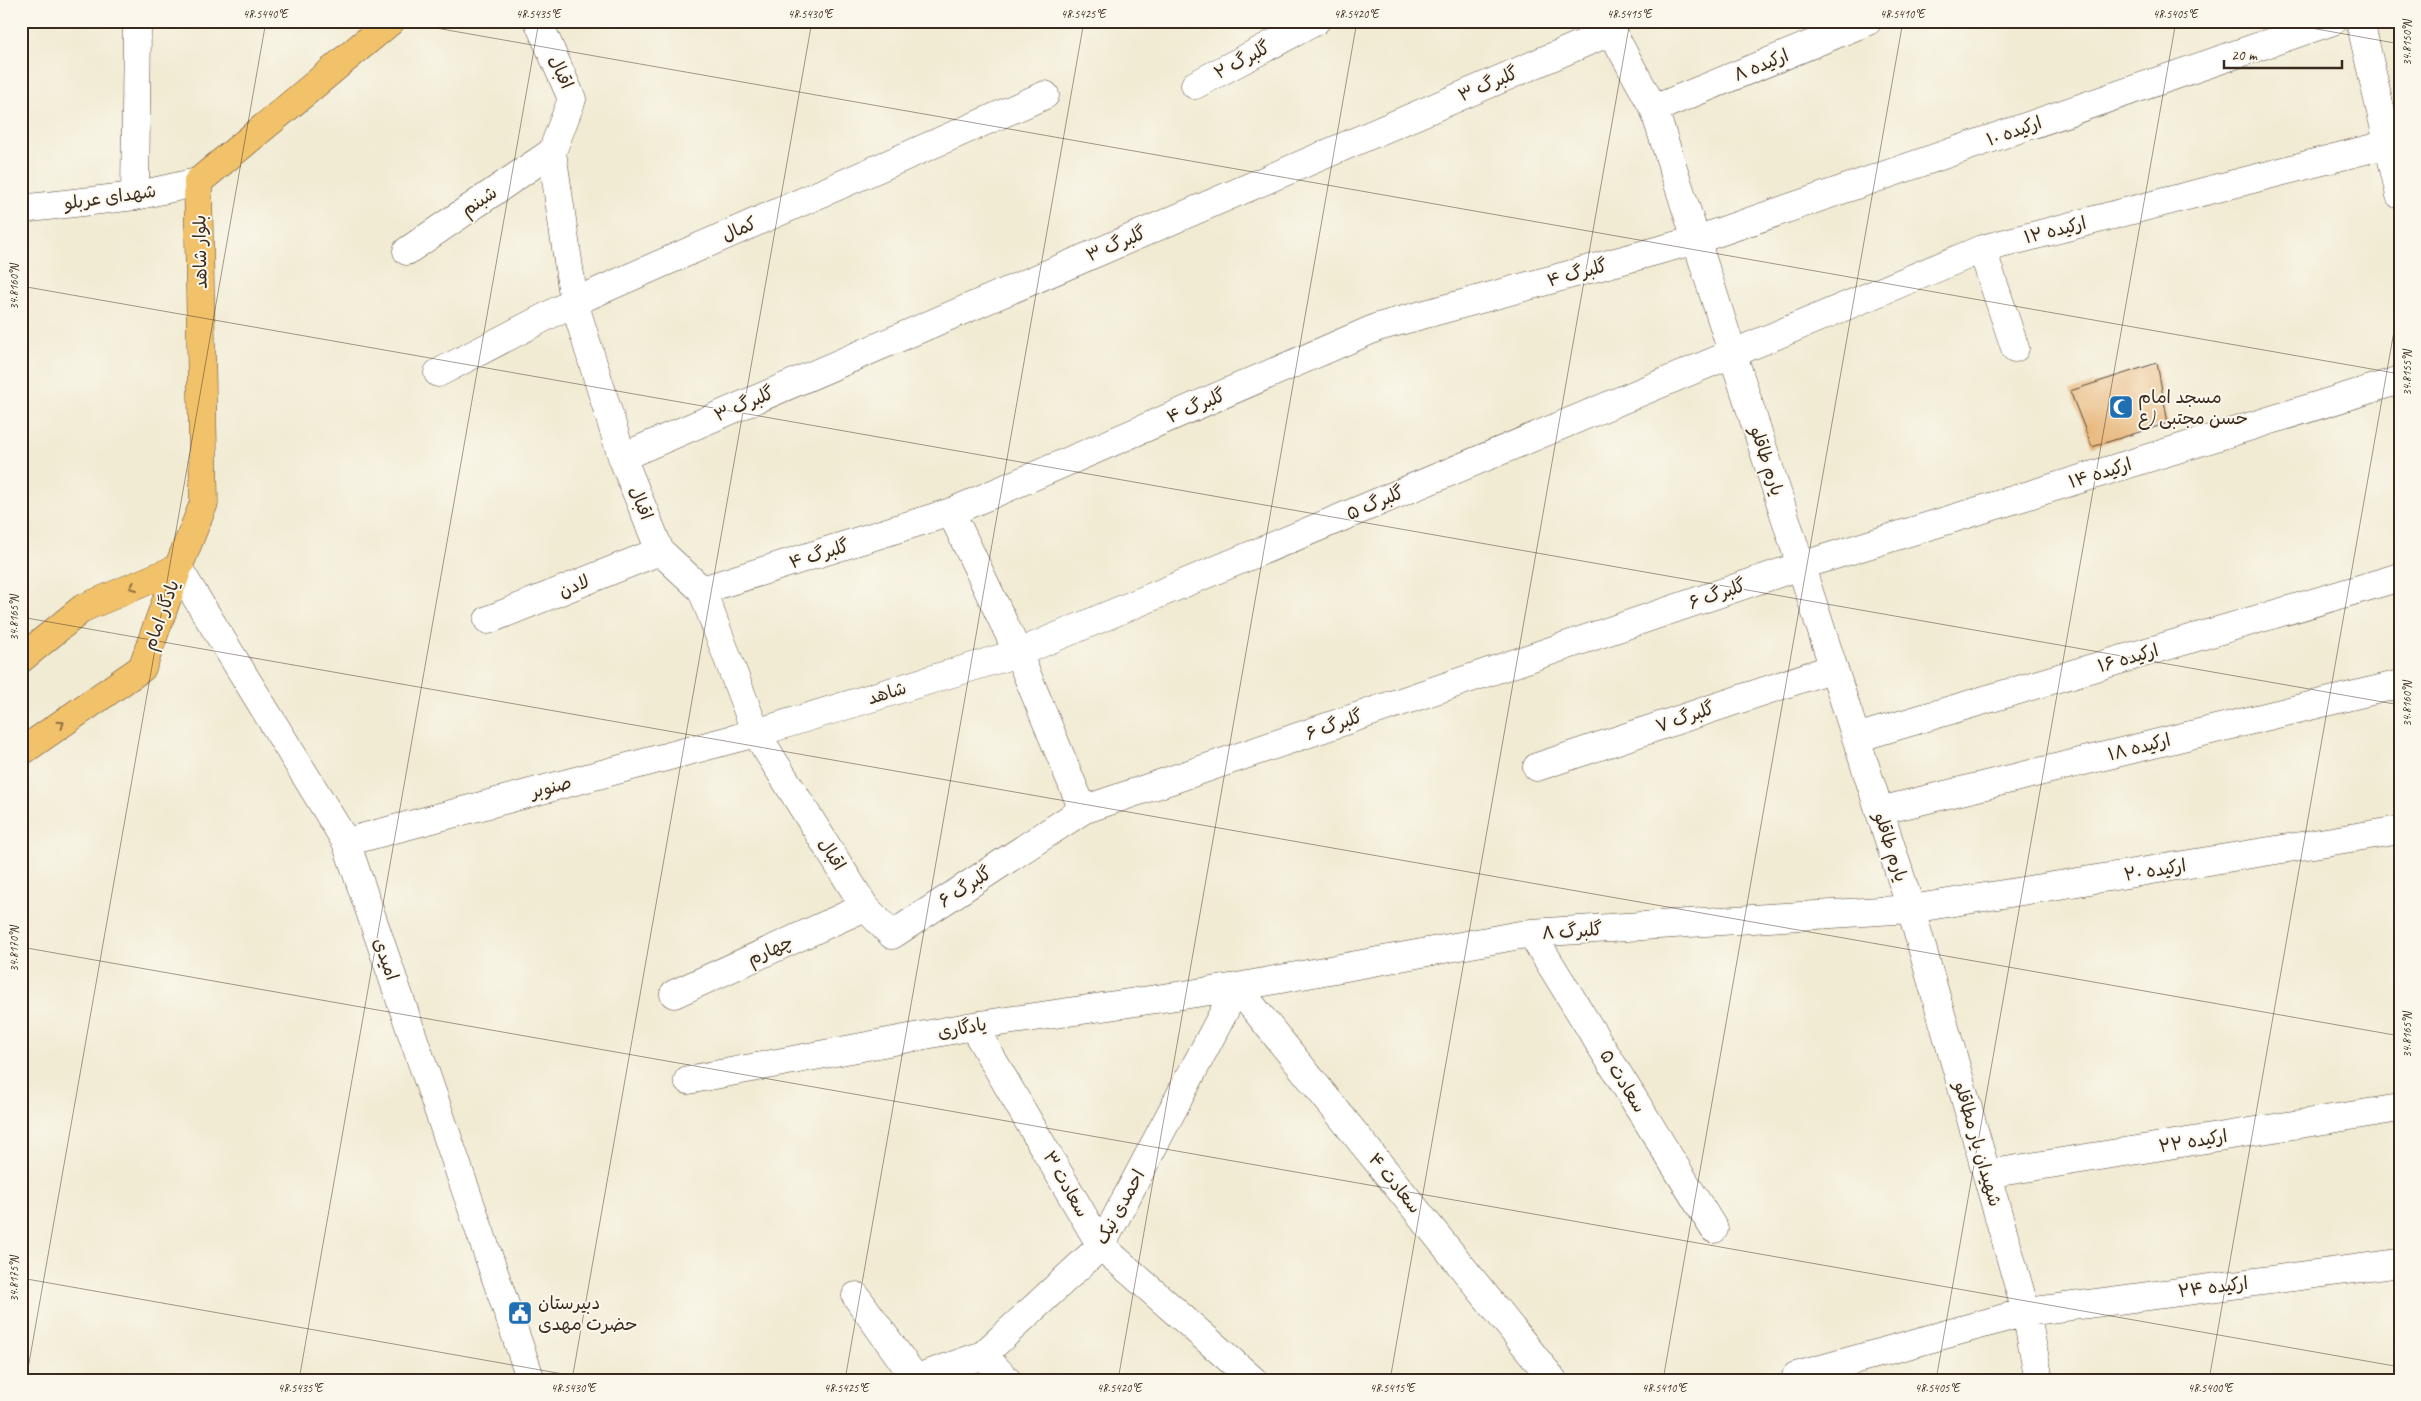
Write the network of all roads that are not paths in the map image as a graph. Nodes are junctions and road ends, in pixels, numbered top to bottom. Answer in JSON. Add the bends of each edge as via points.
{"nodes":[{"id":1,"x":391,"y":21,"type":"edge"},
{"id":2,"x":538,"y":21,"type":"edge"},
{"id":3,"x":1316,"y":21,"type":"edge"},
{"id":4,"x":1868,"y":21,"type":"edge"},
{"id":5,"x":2333,"y":21,"type":"edge"},
{"id":6,"x":2360,"y":21,"type":"edge"},
{"id":7,"x":137,"y":27,"type":"dead end"},
{"id":8,"x":1608,"y":27,"type":"edge"},
{"id":9,"x":1195,"y":85,"type":"dead end"},
{"id":10,"x":1045,"y":95,"type":"dead end"},
{"id":11,"x":1654,"y":109,"type":"junction"},
{"id":12,"x":2395,"y":142,"type":"edge"},
{"id":13,"x":552,"y":152,"type":"junction"},
{"id":14,"x":198,"y":182,"type":"junction"},
{"id":15,"x":2400,"y":195,"type":"edge"},
{"id":16,"x":135,"y":196,"type":"junction"},
{"id":17,"x":21,"y":210,"type":"edge"},
{"id":18,"x":1696,"y":240,"type":"junction"},
{"id":19,"x":1982,"y":249,"type":"junction"},
{"id":20,"x":407,"y":251,"type":"dead end"},
{"id":21,"x":574,"y":302,"type":"junction"},
{"id":22,"x":2015,"y":348,"type":"dead end"},
{"id":23,"x":1732,"y":353,"type":"junction"},
{"id":24,"x":438,"y":372,"type":"dead end"},
{"id":25,"x":2400,"y":380,"type":"edge"},
{"id":26,"x":622,"y":457,"type":"junction"},
{"id":27,"x":951,"y":512,"type":"junction"},
{"id":28,"x":660,"y":551,"type":"junction"},
{"id":29,"x":1800,"y":566,"type":"junction"},
{"id":30,"x":178,"y":568,"type":"junction"},
{"id":31,"x":2400,"y":578,"type":"edge"},
{"id":32,"x":702,"y":590,"type":"junction"},
{"id":33,"x":488,"y":620,"type":"dead end"},
{"id":34,"x":1018,"y":653,"type":"junction"},
{"id":35,"x":21,"y":659,"type":"edge"},
{"id":36,"x":1833,"y":668,"type":"junction"},
{"id":37,"x":2400,"y":684,"type":"edge"},
{"id":38,"x":756,"y":733,"type":"junction"},
{"id":39,"x":1856,"y":738,"type":"junction"},
{"id":40,"x":21,"y":752,"type":"edge"},
{"id":41,"x":1537,"y":767,"type":"dead end"},
{"id":42,"x":1083,"y":810,"type":"junction"},
{"id":43,"x":1879,"y":810,"type":"junction"},
{"id":44,"x":2400,"y":830,"type":"edge"},
{"id":45,"x":346,"y":842,"type":"junction"},
{"id":46,"x":866,"y":907,"type":"junction"},
{"id":47,"x":1910,"y":909,"type":"junction"},
{"id":48,"x":1531,"y":933,"type":"junction"},
{"id":49,"x":892,"y":935,"type":"joint"},
{"id":50,"x":1237,"y":987,"type":"junction"},
{"id":51,"x":674,"y":994,"type":"dead end"},
{"id":52,"x":973,"y":1026,"type":"junction"},
{"id":53,"x":688,"y":1080,"type":"dead end"},
{"id":54,"x":2400,"y":1108,"type":"edge"},
{"id":55,"x":1987,"y":1174,"type":"junction"},
{"id":56,"x":1714,"y":1229,"type":"dead end"},
{"id":57,"x":1102,"y":1246,"type":"junction"},
{"id":58,"x":2400,"y":1262,"type":"edge"},
{"id":59,"x":856,"y":1296,"type":"dead end"},
{"id":60,"x":2026,"y":1312,"type":"junction"},
{"id":61,"x":983,"y":1354,"type":"junction"},
{"id":62,"x":1796,"y":1376,"type":"dead end"},
{"id":63,"x":913,"y":1379,"type":"edge"},
{"id":64,"x":531,"y":1380,"type":"edge"},
{"id":65,"x":1007,"y":1380,"type":"edge"},
{"id":66,"x":1253,"y":1380,"type":"edge"},
{"id":67,"x":1553,"y":1380,"type":"edge"},
{"id":68,"x":2039,"y":1380,"type":"edge"}],
"edges":[{"from":1,"to":14,"type":"main road"},
{"from":2,"to":13,"type":"street","name":"اقبال","via":[[572,99]]},
{"from":3,"to":9,"type":"street","name":"گلبرگ ۲"},
{"from":4,"to":11,"type":"street","name":"ارکیده ۸"},
{"from":5,"to":18,"type":"street","name":"ارکیده ۱۰"},
{"from":6,"to":12,"type":"street"},
{"from":7,"to":16,"type":"street"},
{"from":8,"to":11,"type":"street","name":"یارم طاقلو"},
{"from":8,"to":26,"type":"street","name":"گلبرگ ۳"},
{"from":10,"to":21,"type":"street","name":"کمال"},
{"from":11,"to":18,"type":"street","name":"یارم طاقلو"},
{"from":12,"to":15,"type":"street"},
{"from":12,"to":19,"type":"street","name":"ارکیده ۱۲"},
{"from":13,"to":20,"type":"street","name":"شبنم"},
{"from":13,"to":21,"type":"street","name":"اقبال"},
{"from":14,"to":16,"type":"street","name":"شهدای عربلو"},
{"from":14,"to":30,"type":"main road","name":"بلوار شاهد","via":[[204,503]]},
{"from":16,"to":17,"type":"street","name":"شهدای عربلو"},
{"from":18,"to":23,"type":"street","name":"یارم طاقلو"},
{"from":18,"to":27,"type":"street","name":"گلبرگ ۴","via":[[1378,326]]},
{"from":19,"to":22,"type":"street"},
{"from":19,"to":23,"type":"street","name":"ارکیده ۱۲"},
{"from":21,"to":24,"type":"street","name":"کمال"},
{"from":21,"to":26,"type":"street","name":"اقبال"},
{"from":23,"to":29,"type":"street","name":"یارم طاقلو"},
{"from":23,"to":34,"type":"street","name":"گلبرگ ۵"},
{"from":25,"to":29,"type":"street","name":"ارکیده ۱۴"},
{"from":26,"to":28,"type":"street","name":"اقبال"},
{"from":27,"to":32,"type":"street","name":"گلبرگ ۴"},
{"from":27,"to":34,"type":"street"},
{"from":28,"to":32,"type":"street","name":"اقبال"},
{"from":28,"to":33,"type":"street","name":"لادن"},
{"from":29,"to":36,"type":"street","name":"یارم طاقلو"},
{"from":29,"to":42,"type":"street","name":"گلبرگ ۶"},
{"from":30,"to":35,"type":"main road","name":"یادگار امام","one_way":true,"via":[[83,608]]},
{"from":40,"to":30,"type":"main road","name":"یادگار امام","one_way":true,"via":[[142,668]]},
{"from":30,"to":45,"type":"street","name":"امیدی"},
{"from":31,"to":39,"type":"street","name":"ارکیده ۱۶"},
{"from":32,"to":38,"type":"street","name":"اقبال"},
{"from":34,"to":38,"type":"street","name":"شاهد"},
{"from":34,"to":42,"type":"street"},
{"from":36,"to":39,"type":"street","name":"یارم طاقلو"},
{"from":36,"to":41,"type":"street","name":"گلبرگ ۷"},
{"from":37,"to":43,"type":"street","name":"ارکیده ۱۸"},
{"from":38,"to":45,"type":"street","name":"صنوبر"},
{"from":38,"to":46,"type":"street","name":"اقبال"},
{"from":39,"to":43,"type":"street","name":"یارم طاقلو"},
{"from":42,"to":49,"type":"street","name":"گلبرگ ۶"},
{"from":43,"to":47,"type":"street","name":"یارم طاقلو"},
{"from":44,"to":47,"type":"street","name":"ارکیده ۲۰"},
{"from":45,"to":64,"type":"street","name":"امیدی"},
{"from":46,"to":49,"type":"street","name":"اقبال"},
{"from":46,"to":51,"type":"street","name":"چهارم"},
{"from":47,"to":48,"type":"street","name":"گلبرگ ۸"},
{"from":47,"to":55,"type":"street","name":"شهیدان یار مطاقلو"},
{"from":48,"to":50,"type":"street","name":"گلبرگ ۸"},
{"from":48,"to":56,"type":"street","name":"سعادت ۵"},
{"from":50,"to":52,"type":"street","name":"یادگاری"},
{"from":50,"to":57,"type":"street","name":"احمدی نیک"},
{"from":50,"to":67,"type":"street","name":"سعادت ۴"},
{"from":52,"to":53,"type":"street","name":"یادگاری"},
{"from":52,"to":57,"type":"street","name":"سعادت ۳"},
{"from":54,"to":55,"type":"street","name":"ارکیده ۲۲"},
{"from":55,"to":60,"type":"street","name":"شهیدان یار مطاقلو"},
{"from":57,"to":61,"type":"street","name":"احمدی نیک"},
{"from":57,"to":66,"type":"street","name":"سعادت ۳"},
{"from":58,"to":60,"type":"street","name":"ارکیده ۲۴"},
{"from":59,"to":63,"type":"street"},
{"from":60,"to":62,"type":"street","name":"ارکیده ۲۴"},
{"from":60,"to":68,"type":"street","name":"شهیدان یار مطاقلو"},
{"from":61,"to":63,"type":"street","name":"احمدی نیک"},
{"from":61,"to":65,"type":"street"}]}
